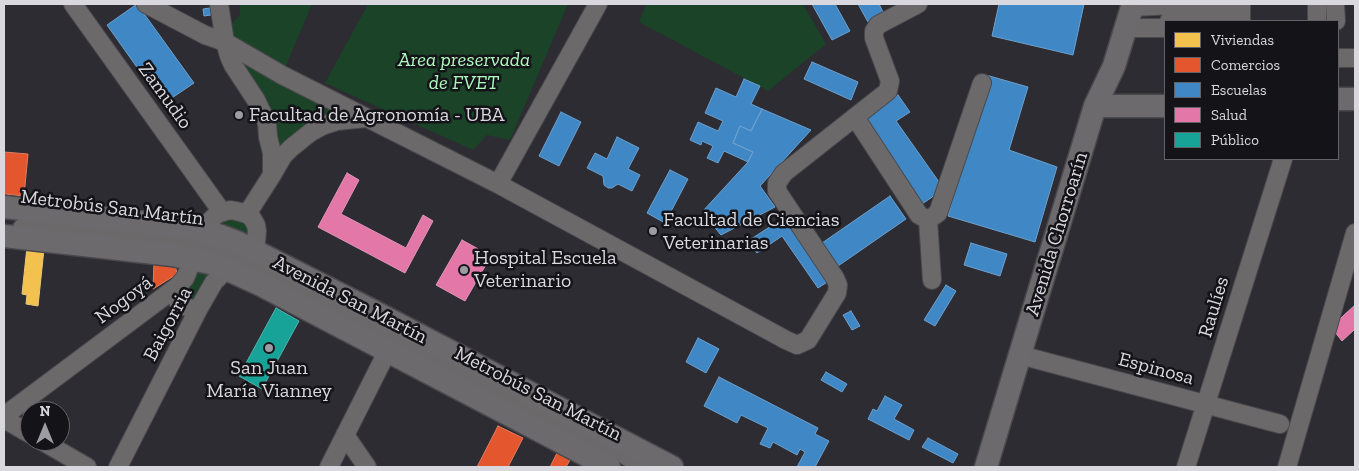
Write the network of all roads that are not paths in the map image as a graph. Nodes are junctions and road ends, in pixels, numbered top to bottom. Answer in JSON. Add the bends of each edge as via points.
{"nodes":[{"id":1,"x":73,"y":4,"type":"edge"},
{"id":2,"x":146,"y":4,"type":"edge"},
{"id":3,"x":219,"y":4,"type":"edge"},
{"id":4,"x":598,"y":4,"type":"edge"},
{"id":5,"x":918,"y":4,"type":"edge"},
{"id":6,"x":1198,"y":4,"type":"edge"},
{"id":7,"x":1316,"y":4,"type":"edge"},
{"id":8,"x":1327,"y":4,"type":"edge"},
{"id":9,"x":1335,"y":4,"type":"edge"},
{"id":10,"x":1133,"y":5,"type":"edge"},
{"id":11,"x":1238,"y":13,"type":"edge"},
{"id":12,"x":1170,"y":20,"type":"edge"},
{"id":13,"x":1317,"y":20,"type":"edge"},
{"id":14,"x":1328,"y":20,"type":"edge"},
{"id":15,"x":1336,"y":20,"type":"edge"},
{"id":16,"x":1164,"y":25,"type":"edge"},
{"id":17,"x":1126,"y":28,"type":"junction"},
{"id":18,"x":225,"y":42,"type":"junction"},
{"id":19,"x":1339,"y":58,"type":"edge"},
{"id":20,"x":1355,"y":58,"type":"edge"},
{"id":21,"x":982,"y":83,"type":"dead end"},
{"id":22,"x":1339,"y":99,"type":"edge"},
{"id":23,"x":1355,"y":99,"type":"edge"},
{"id":24,"x":1095,"y":106,"type":"junction"},
{"id":25,"x":1164,"y":106,"type":"edge"},
{"id":26,"x":855,"y":117,"type":"junction"},
{"id":27,"x":367,"y":118,"type":"junction"},
{"id":28,"x":270,"y":142,"type":"junction"},
{"id":29,"x":290,"y":148,"type":"junction"},
{"id":30,"x":1282,"y":160,"type":"edge"},
{"id":31,"x":272,"y":175,"type":"junction"},
{"id":32,"x":498,"y":184,"type":"junction"},
{"id":33,"x":4,"y":207,"type":"edge"},
{"id":34,"x":250,"y":210,"type":"junction"},
{"id":35,"x":222,"y":212,"type":"junction"},
{"id":36,"x":4,"y":216,"type":"edge"},
{"id":37,"x":928,"y":220,"type":"junction"},
{"id":38,"x":4,"y":226,"type":"edge"},
{"id":39,"x":1355,"y":233,"type":"edge"},
{"id":40,"x":4,"y":236,"type":"edge"},
{"id":41,"x":199,"y":243,"type":"junction"},
{"id":42,"x":238,"y":259,"type":"junction"},
{"id":43,"x":932,"y":280,"type":"dead end"},
{"id":44,"x":173,"y":290,"type":"junction"},
{"id":45,"x":199,"y":308,"type":"junction"},
{"id":46,"x":371,"y":310,"type":"junction"},
{"id":47,"x":387,"y":352,"type":"junction"},
{"id":48,"x":428,"y":353,"type":"junction"},
{"id":49,"x":1020,"y":355,"type":"junction"},
{"id":50,"x":1206,"y":404,"type":"junction"},
{"id":51,"x":4,"y":417,"type":"edge"},
{"id":52,"x":1280,"y":424,"type":"dead end"},
{"id":53,"x":20,"y":427,"type":"edge"},
{"id":54,"x":345,"y":435,"type":"junction"},
{"id":55,"x":59,"y":451,"type":"edge"},
{"id":56,"x":615,"y":457,"type":"edge"},
{"id":57,"x":87,"y":467,"type":"edge"},
{"id":58,"x":118,"y":467,"type":"edge"},
{"id":59,"x":329,"y":467,"type":"edge"},
{"id":60,"x":367,"y":467,"type":"edge"},
{"id":61,"x":632,"y":467,"type":"edge"},
{"id":62,"x":644,"y":467,"type":"edge"},
{"id":63,"x":672,"y":467,"type":"edge"},
{"id":64,"x":986,"y":467,"type":"edge"},
{"id":65,"x":1186,"y":467,"type":"edge"},
{"id":66,"x":1287,"y":467,"type":"edge"}],
"edges":[{"from":1,"to":35,"type":"street","name":"Zamudio"},
{"from":2,"to":18,"type":"street"},
{"from":3,"to":18,"type":"street"},
{"from":4,"to":32,"type":"street"},
{"from":5,"to":26,"type":"street","via":[[878,24],[874,31],[890,81],[888,91]]},
{"from":6,"to":10,"type":"street"},
{"from":7,"to":13,"type":"street"},
{"from":8,"to":14,"type":"street"},
{"from":9,"to":15,"type":"street"},
{"from":10,"to":17,"type":"main road","name":"Avenida Chorroarín"},
{"from":11,"to":12,"type":"street","via":[[1179,15]]},
{"from":16,"to":17,"type":"street"},
{"from":17,"to":24,"type":"main road","name":"Avenida Chorroarín","via":[[1114,66]]},
{"from":18,"to":27,"type":"street"},
{"from":18,"to":28,"type":"street","via":[[233,65],[267,123]]},
{"from":19,"to":20,"type":"street"},
{"from":21,"to":37,"type":"street","via":[[938,213]]},
{"from":22,"to":23,"type":"main road"},
{"from":24,"to":25,"type":"main road"},
{"from":24,"to":49,"type":"main road","name":"Avenida Chorroarín"},
{"from":26,"to":32,"type":"street","via":[[784,173],[777,183],[778,191],[838,285],[837,293],[808,340],[797,344]]},
{"from":26,"to":37,"type":"street","via":[[919,215]]},
{"from":27,"to":29,"type":"street","via":[[322,126]]},
{"from":27,"to":32,"type":"street"},
{"from":28,"to":29,"type":"street","via":[[280,150]]},
{"from":28,"to":31,"type":"street"},
{"from":29,"to":31,"type":"street"},
{"from":30,"to":50,"type":"street","name":"Raulíes"},
{"from":31,"to":34,"type":"street"},
{"from":33,"to":41,"type":"main road","name":"Avenida San Martín","via":[[191,228]]},
{"from":34,"to":35,"type":"street"},
{"from":34,"to":42,"type":"street","name":"Baigorria","via":[[258,231],[256,242]]},
{"from":35,"to":41,"type":"street","name":"Nogoyá","via":[[209,222]]},
{"from":36,"to":41,"type":"street","name":"Metrobús San Martín","via":[[185,235]]},
{"from":37,"to":43,"type":"street"},
{"from":38,"to":41,"type":"street","name":"Metrobús San Martín"},
{"from":39,"to":66,"type":"street"},
{"from":40,"to":41,"type":"main road","name":"Avenida San Martín","via":[[172,255]]},
{"from":41,"to":42,"type":"main road","name":"Avenida San Martín","via":[[216,264]]},
{"from":41,"to":42,"type":"main road","name":"Avenida San Martín","via":[[221,236]]},
{"from":41,"to":44,"type":"street","name":"Nogoyá","via":[[185,278]]},
{"from":42,"to":45,"type":"street","name":"Baigorria","via":[[214,282]]},
{"from":42,"to":46,"type":"main road","name":"Avenida San Martín"},
{"from":42,"to":47,"type":"main road","name":"Avenida San Martín","via":[[261,285]]},
{"from":42,"to":48,"type":"street","name":"Metrobús San Martín"},
{"from":42,"to":56,"type":"street","name":"Metrobús San Martín","via":[[389,344],[509,400]]},
{"from":44,"to":45,"type":"street","via":[[182,305]]},
{"from":44,"to":51,"type":"street","name":"Nogoyá"},
{"from":45,"to":58,"type":"street","name":"Baigorria"},
{"from":46,"to":48,"type":"street","name":"Metrobús San Martín"},
{"from":46,"to":56,"type":"main road","name":"Avenida San Martín"},
{"from":47,"to":54,"type":"street"},
{"from":47,"to":56,"type":"main road","name":"Avenida San Martín"},
{"from":48,"to":56,"type":"street","name":"Metrobús San Martín","via":[[603,441]]},
{"from":49,"to":50,"type":"street","name":"Espinosa"},
{"from":49,"to":64,"type":"main road","name":"Avenida Chorroarín"},
{"from":50,"to":52,"type":"street","name":"Espinosa"},
{"from":50,"to":65,"type":"street","name":"Raulíes"},
{"from":51,"to":53,"type":"street"},
{"from":54,"to":59,"type":"street"},
{"from":54,"to":60,"type":"street"},
{"from":55,"to":57,"type":"street"},
{"from":56,"to":61,"type":"street","name":"Metrobús San Martín"},
{"from":56,"to":62,"type":"street","name":"Metrobús San Martín"},
{"from":56,"to":63,"type":"main road","name":"Avenida San Martín"}]}
